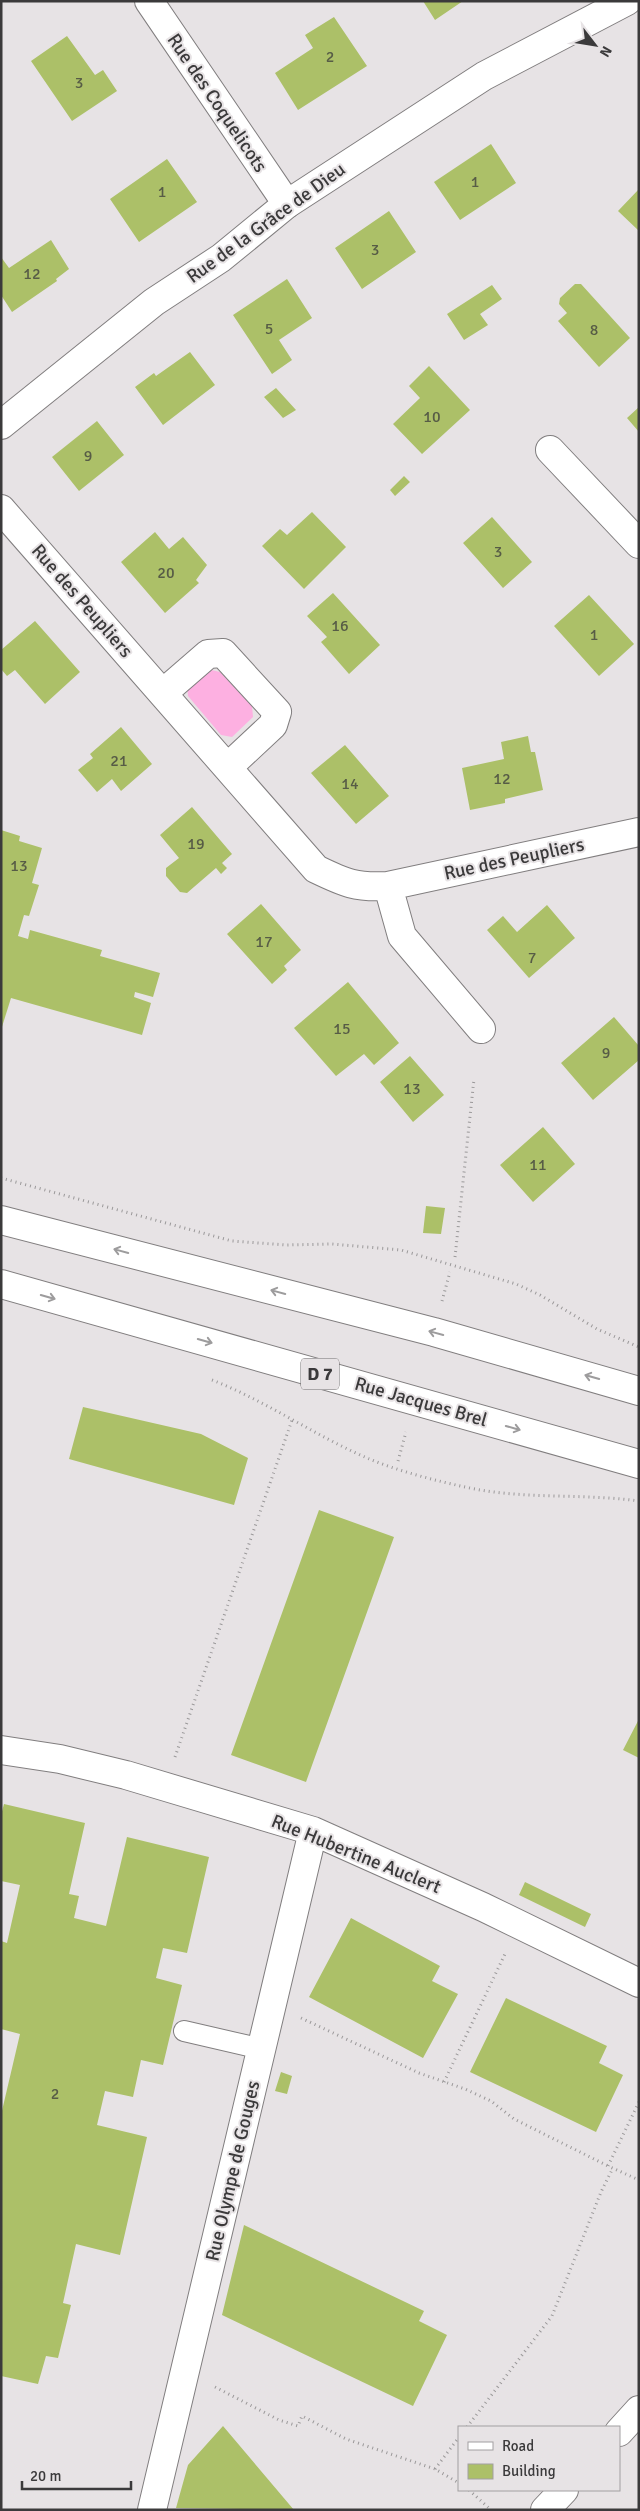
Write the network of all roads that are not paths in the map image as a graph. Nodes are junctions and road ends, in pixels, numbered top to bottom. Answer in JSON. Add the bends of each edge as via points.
{"nodes":[{"id":1,"x":148,"y":1,"type":"edge"},
{"id":2,"x":626,"y":1,"type":"edge"},
{"id":3,"x":287,"y":204,"type":"junction"},
{"id":4,"x":1,"y":425,"type":"edge"},
{"id":5,"x":550,"y":450,"type":"dead end"},
{"id":6,"x":1,"y":509,"type":"edge"},
{"id":7,"x":639,"y":544,"type":"edge"},
{"id":8,"x":163,"y":693,"type":"junction"},
{"id":9,"x":228,"y":767,"type":"junction"},
{"id":10,"x":639,"y":832,"type":"edge"},
{"id":11,"x":388,"y":886,"type":"junction"},
{"id":12,"x":481,"y":1028,"type":"dead end"},
{"id":13,"x":1,"y":1220,"type":"edge"},
{"id":14,"x":1,"y":1284,"type":"edge"},
{"id":15,"x":639,"y":1391,"type":"edge"},
{"id":16,"x":639,"y":1464,"type":"edge"},
{"id":17,"x":1,"y":1750,"type":"edge"},
{"id":18,"x":313,"y":1831,"type":"junction"},
{"id":19,"x":639,"y":1983,"type":"edge"},
{"id":20,"x":184,"y":2030,"type":"dead end"},
{"id":21,"x":262,"y":2049,"type":"junction"},
{"id":22,"x":639,"y":2410,"type":"edge"},
{"id":23,"x":620,"y":2431,"type":"edge"},
{"id":24,"x":563,"y":2491,"type":"edge"},
{"id":25,"x":152,"y":2510,"type":"edge"},
{"id":26,"x":545,"y":2510,"type":"edge"}],
"edges":[{"from":1,"to":3,"type":"street","name":"Rue des Coquelicots"},
{"from":2,"to":3,"type":"street","name":"Rue de la Grâce de Dieu","via":[[484,76]]},
{"from":3,"to":4,"type":"street","name":"Rue de la Grâce de Dieu","via":[[221,258],[154,302]]},
{"from":5,"to":7,"type":"street"},
{"from":6,"to":8,"type":"street","name":"Rue des Peupliers"},
{"from":8,"to":9,"type":"street","name":"Rue des Peupliers"},
{"from":8,"to":9,"type":"street","via":[[208,654],[223,653],[277,712],[273,725]]},
{"from":9,"to":11,"type":"street","name":"Rue des Peupliers","via":[[316,869],[341,882],[363,888]]},
{"from":10,"to":11,"type":"street","name":"Rue des Peupliers"},
{"from":11,"to":12,"type":"street","via":[[402,936]]},
{"from":15,"to":13,"type":"street","one_way":true,"via":[[434,1332]]},
{"from":14,"to":16,"type":"street","name":"Rue Jacques Brel","number":"D 7","one_way":true},
{"from":17,"to":18,"type":"street","name":"Rue Hubertine Auclert","via":[[60,1759],[126,1775]]},
{"from":18,"to":19,"type":"street","name":"Rue Hubertine Auclert","via":[[483,1907]]},
{"from":18,"to":21,"type":"street","name":"Rue Olympe de Gouges"},
{"from":20,"to":21,"type":"lane"},
{"from":21,"to":25,"type":"street","name":"Rue Olympe de Gouges"},
{"from":22,"to":23,"type":"street"},
{"from":24,"to":26,"type":"street"}]}
